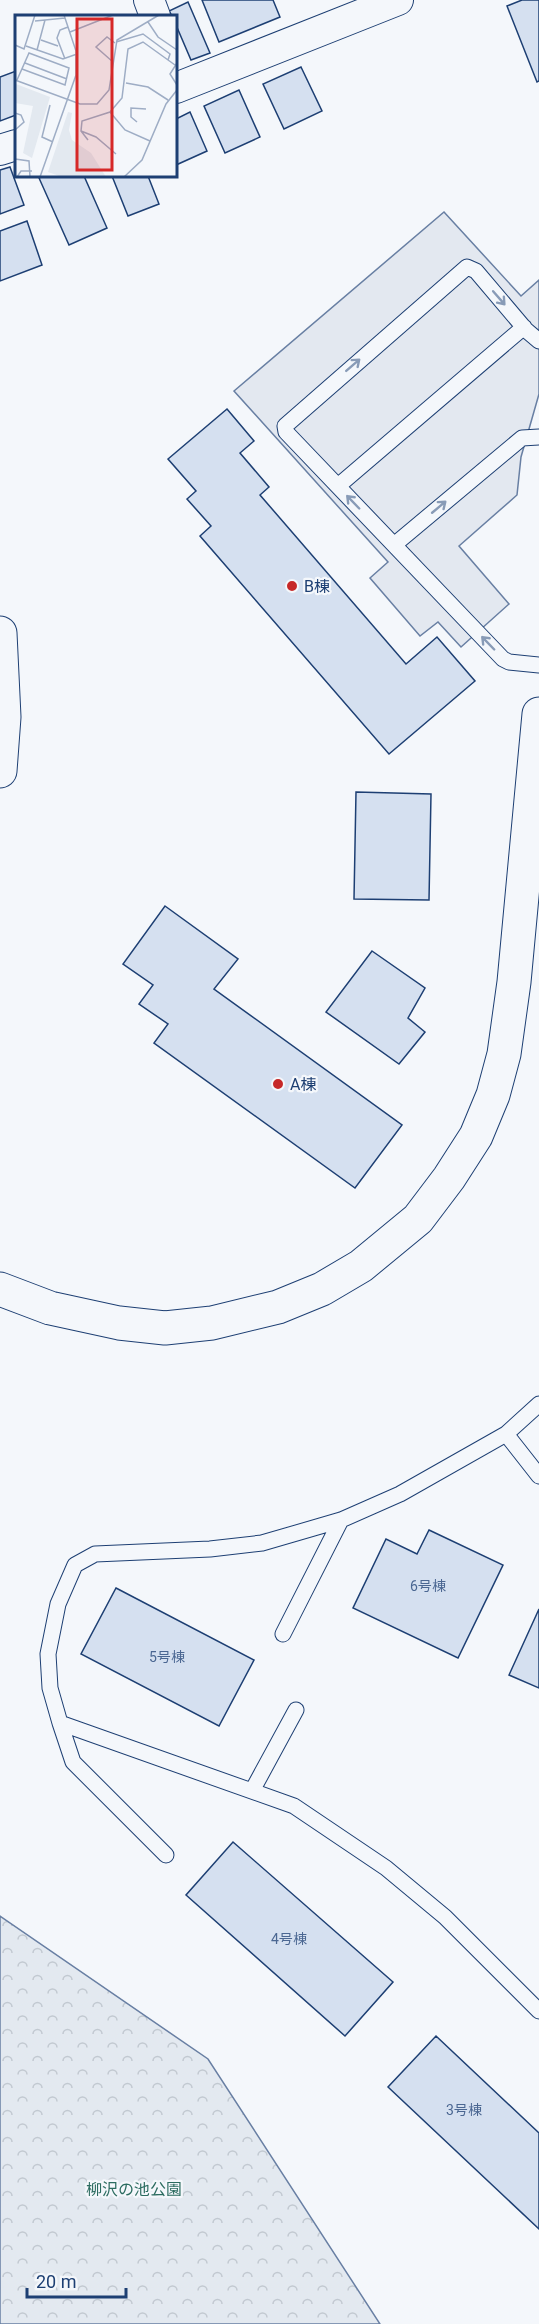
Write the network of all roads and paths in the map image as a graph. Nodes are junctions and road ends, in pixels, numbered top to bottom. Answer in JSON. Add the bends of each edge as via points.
{"nodes":[{"id":1,"x":149,"y":0,"type":"edge"},
{"id":2,"x":398,"y":0,"type":"edge"},
{"id":3,"x":155,"y":15,"type":"edge"},
{"id":4,"x":177,"y":83,"type":"edge"},
{"id":5,"x":15,"y":144,"type":"edge"},
{"id":6,"x":0,"y":150,"type":"edge"},
{"id":7,"x":524,"y":327,"type":"junction"},
{"id":8,"x":539,"y":341,"type":"edge"},
{"id":9,"x":539,"y":437,"type":"edge"},
{"id":10,"x":338,"y":486,"type":"junction"},
{"id":11,"x":394,"y":545,"type":"junction"},
{"id":12,"x":0,"y":633,"type":"edge"},
{"id":13,"x":539,"y":665,"type":"edge"},
{"id":14,"x":539,"y":714,"type":"edge"},
{"id":15,"x":0,"y":771,"type":"edge"},
{"id":16,"x":0,"y":1289,"type":"edge"},
{"id":17,"x":539,"y":1404,"type":"edge"},
{"id":18,"x":506,"y":1434,"type":"junction"},
{"id":19,"x":539,"y":1476,"type":"edge"},
{"id":20,"x":341,"y":1520,"type":"junction"},
{"id":21,"x":283,"y":1634,"type":"dead end"},
{"id":22,"x":296,"y":1710,"type":"dead end"},
{"id":23,"x":60,"y":1723,"type":"junction"},
{"id":24,"x":252,"y":1791,"type":"junction"},
{"id":25,"x":166,"y":1855,"type":"dead end"},
{"id":26,"x":539,"y":2011,"type":"edge"}],
"edges":[{"from":1,"to":3,"type":"street"},
{"from":2,"to":4,"type":"street"},
{"from":5,"to":6,"type":"street"},
{"from":7,"to":8,"type":"lane"},
{"from":7,"to":10,"type":"lane"},
{"from":10,"to":7,"type":"lane","one_way":true,"via":[[286,432],[285,426],[440,290],[467,267]]},
{"from":11,"to":9,"type":"lane","one_way":true,"via":[[522,438]]},
{"from":11,"to":10,"type":"lane","one_way":true},
{"from":13,"to":11,"type":"lane","one_way":true,"via":[[503,659]]},
{"from":12,"to":15,"type":"street","via":[[4,717]]},
{"from":14,"to":16,"type":"street","via":[[504,1054],[476,1136],[418,1219],[361,1266],[322,1289],[278,1307],[212,1323],[165,1328],[119,1323],[50,1308]]},
{"from":17,"to":18,"type":"lane"},
{"from":18,"to":19,"type":"lane"},
{"from":18,"to":20,"type":"lane","via":[[400,1494]]},
{"from":20,"to":21,"type":"lane"},
{"from":20,"to":23,"type":"lane","via":[[262,1543],[95,1554],[75,1565],[58,1604],[48,1654],[50,1688]]},
{"from":22,"to":24,"type":"lane"},
{"from":23,"to":24,"type":"lane"},
{"from":23,"to":25,"type":"lane","via":[[73,1762]]},
{"from":24,"to":26,"type":"lane","via":[[294,1806],[386,1868],[445,1917]]}]}
